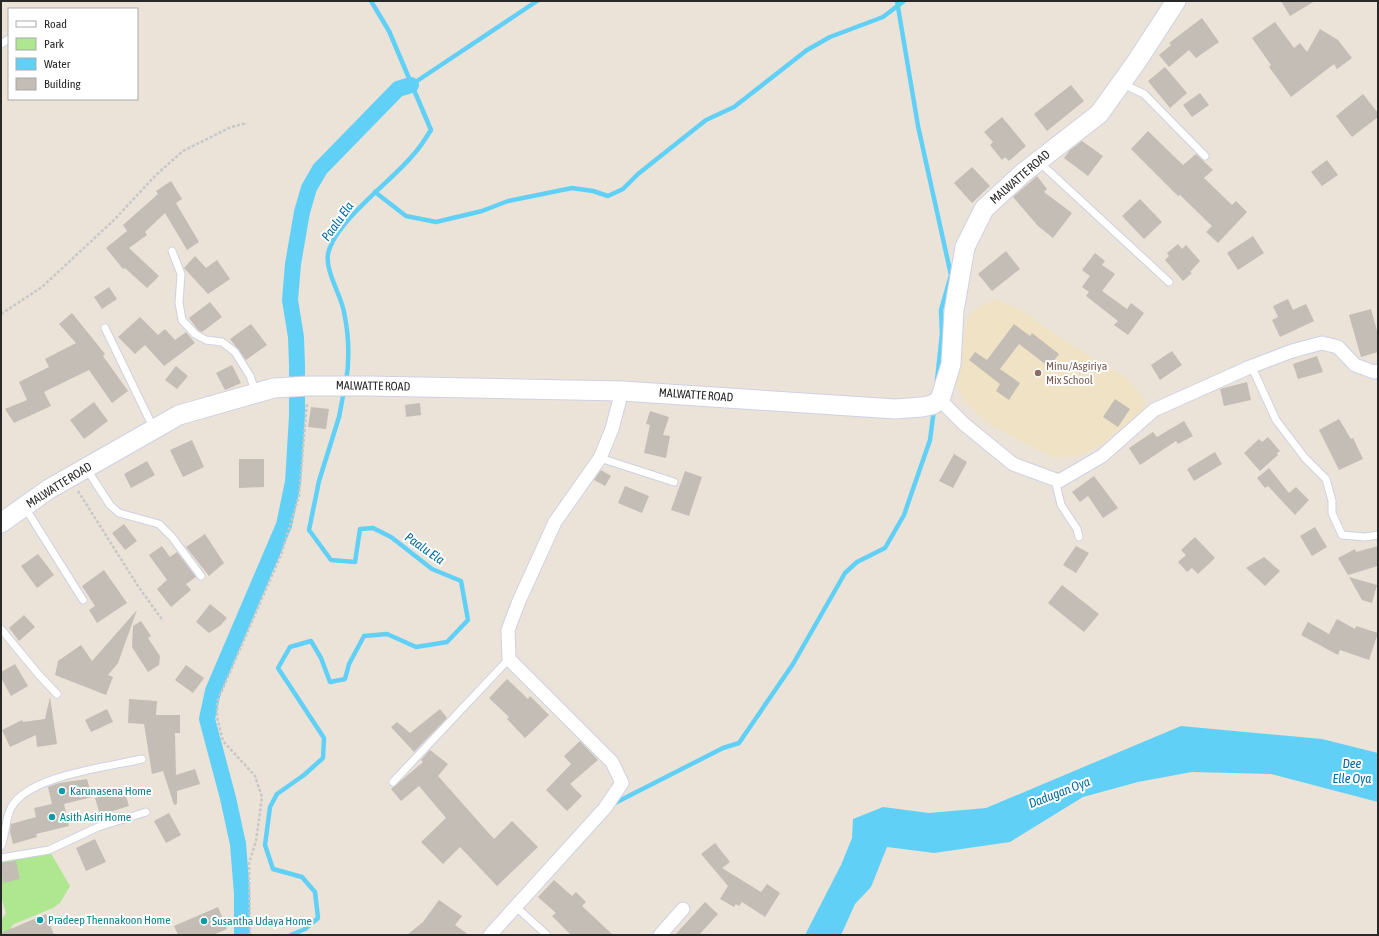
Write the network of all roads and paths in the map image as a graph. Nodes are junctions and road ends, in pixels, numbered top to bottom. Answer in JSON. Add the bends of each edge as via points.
{"nodes":[{"id":1,"x":1176,"y":1,"type":"edge"},
{"id":2,"x":1121,"y":83,"type":"junction"},
{"id":3,"x":248,"y":123,"type":"dead end"},
{"id":4,"x":1205,"y":156,"type":"dead end"},
{"id":5,"x":1038,"y":161,"type":"junction"},
{"id":6,"x":172,"y":250,"type":"dead end"},
{"id":7,"x":1169,"y":282,"type":"dead end"},
{"id":8,"x":1,"y":314,"type":"edge"},
{"id":9,"x":105,"y":328,"type":"dead end"},
{"id":10,"x":1250,"y":367,"type":"junction"},
{"id":11,"x":1378,"y":371,"type":"edge"},
{"id":12,"x":308,"y":386,"type":"junction"},
{"id":13,"x":622,"y":391,"type":"junction"},
{"id":14,"x":256,"y":393,"type":"junction"},
{"id":15,"x":940,"y":400,"type":"junction"},
{"id":16,"x":154,"y":429,"type":"junction"},
{"id":17,"x":600,"y":458,"type":"junction"},
{"id":18,"x":86,"y":467,"type":"junction"},
{"id":19,"x":70,"y":477,"type":"junction"},
{"id":20,"x":1055,"y":480,"type":"junction"},
{"id":21,"x":674,"y":482,"type":"dead end"},
{"id":22,"x":24,"y":506,"type":"junction"},
{"id":23,"x":1,"y":523,"type":"edge"},
{"id":24,"x":1378,"y":536,"type":"edge"},
{"id":25,"x":1078,"y":537,"type":"dead end"},
{"id":26,"x":201,"y":576,"type":"dead end"},
{"id":27,"x":83,"y":600,"type":"dead end"},
{"id":28,"x":163,"y":621,"type":"dead end"},
{"id":29,"x":1,"y":629,"type":"edge"},
{"id":30,"x":509,"y":659,"type":"junction"},
{"id":31,"x":57,"y":694,"type":"dead end"},
{"id":32,"x":142,"y":759,"type":"dead end"},
{"id":33,"x":393,"y":782,"type":"dead end"},
{"id":34,"x":146,"y":812,"type":"dead end"},
{"id":35,"x":1,"y":846,"type":"edge"},
{"id":36,"x":1,"y":858,"type":"edge"},
{"id":37,"x":516,"y":907,"type":"junction"},
{"id":38,"x":683,"y":910,"type":"dead end"},
{"id":39,"x":250,"y":935,"type":"edge"},
{"id":40,"x":490,"y":935,"type":"edge"},
{"id":41,"x":547,"y":935,"type":"edge"},
{"id":42,"x":660,"y":935,"type":"edge"}],
"edges":[{"from":1,"to":2,"type":"street","name":"MALWATTE ROAD"},
{"from":2,"to":4,"type":"lane","via":[[1144,94]]},
{"from":2,"to":5,"type":"street","name":"MALWATTE ROAD","via":[[1099,114]]},
{"from":3,"to":8,"type":"path","via":[[231,127],[183,151],[42,287]]},
{"from":5,"to":7,"type":"lane"},
{"from":5,"to":15,"type":"street","name":"MALWATTE ROAD","via":[[984,209],[965,248],[954,311],[951,364]]},
{"from":6,"to":14,"type":"lane","via":[[181,274],[179,303],[182,320],[195,334],[206,340],[222,342],[235,352],[250,376]]},
{"from":9,"to":16,"type":"lane"},
{"from":10,"to":11,"type":"street","via":[[1322,343],[1338,347],[1355,365]]},
{"from":10,"to":20,"type":"street","via":[[1154,410],[1102,456],[1059,482]]},
{"from":10,"to":24,"type":"lane","via":[[1276,420],[1305,458],[1326,479],[1332,501],[1332,513],[1342,535]]},
{"from":12,"to":13,"type":"street","name":"MALWATTE ROAD"},
{"from":12,"to":14,"type":"street","name":"MALWATTE ROAD","via":[[274,388]]},
{"from":12,"to":39,"type":"path","via":[[299,496],[280,555],[217,702],[217,717],[223,741],[255,776],[262,797],[256,841],[249,862]]},
{"from":13,"to":15,"type":"street","name":"MALWATTE ROAD","via":[[895,409],[922,408]]},
{"from":13,"to":17,"type":"street","via":[[612,429]]},
{"from":14,"to":16,"type":"street","name":"MALWATTE ROAD","via":[[179,415]]},
{"from":15,"to":20,"type":"street","via":[[964,424],[1013,464]]},
{"from":16,"to":18,"type":"street","name":"MALWATTE ROAD"},
{"from":17,"to":21,"type":"lane"},
{"from":17,"to":30,"type":"street","via":[[555,522],[519,601],[508,630]]},
{"from":18,"to":19,"type":"street","name":"MALWATTE ROAD"},
{"from":18,"to":26,"type":"lane","via":[[110,505],[119,513],[159,524]]},
{"from":19,"to":22,"type":"street","name":"MALWATTE ROAD"},
{"from":19,"to":28,"type":"path","via":[[138,586]]},
{"from":20,"to":25,"type":"lane","via":[[1061,505],[1077,529]]},
{"from":22,"to":23,"type":"street","name":"MALWATTE ROAD"},
{"from":22,"to":27,"type":"lane"},
{"from":29,"to":31,"type":"lane"},
{"from":30,"to":33,"type":"lane"},
{"from":30,"to":37,"type":"street","via":[[612,762],[622,783],[605,808]]},
{"from":32,"to":35,"type":"lane","via":[[52,779],[29,789],[18,797],[10,810]]},
{"from":34,"to":36,"type":"lane","via":[[98,827],[49,850]]},
{"from":37,"to":40,"type":"street"},
{"from":37,"to":41,"type":"lane"},
{"from":38,"to":42,"type":"street"}]}
